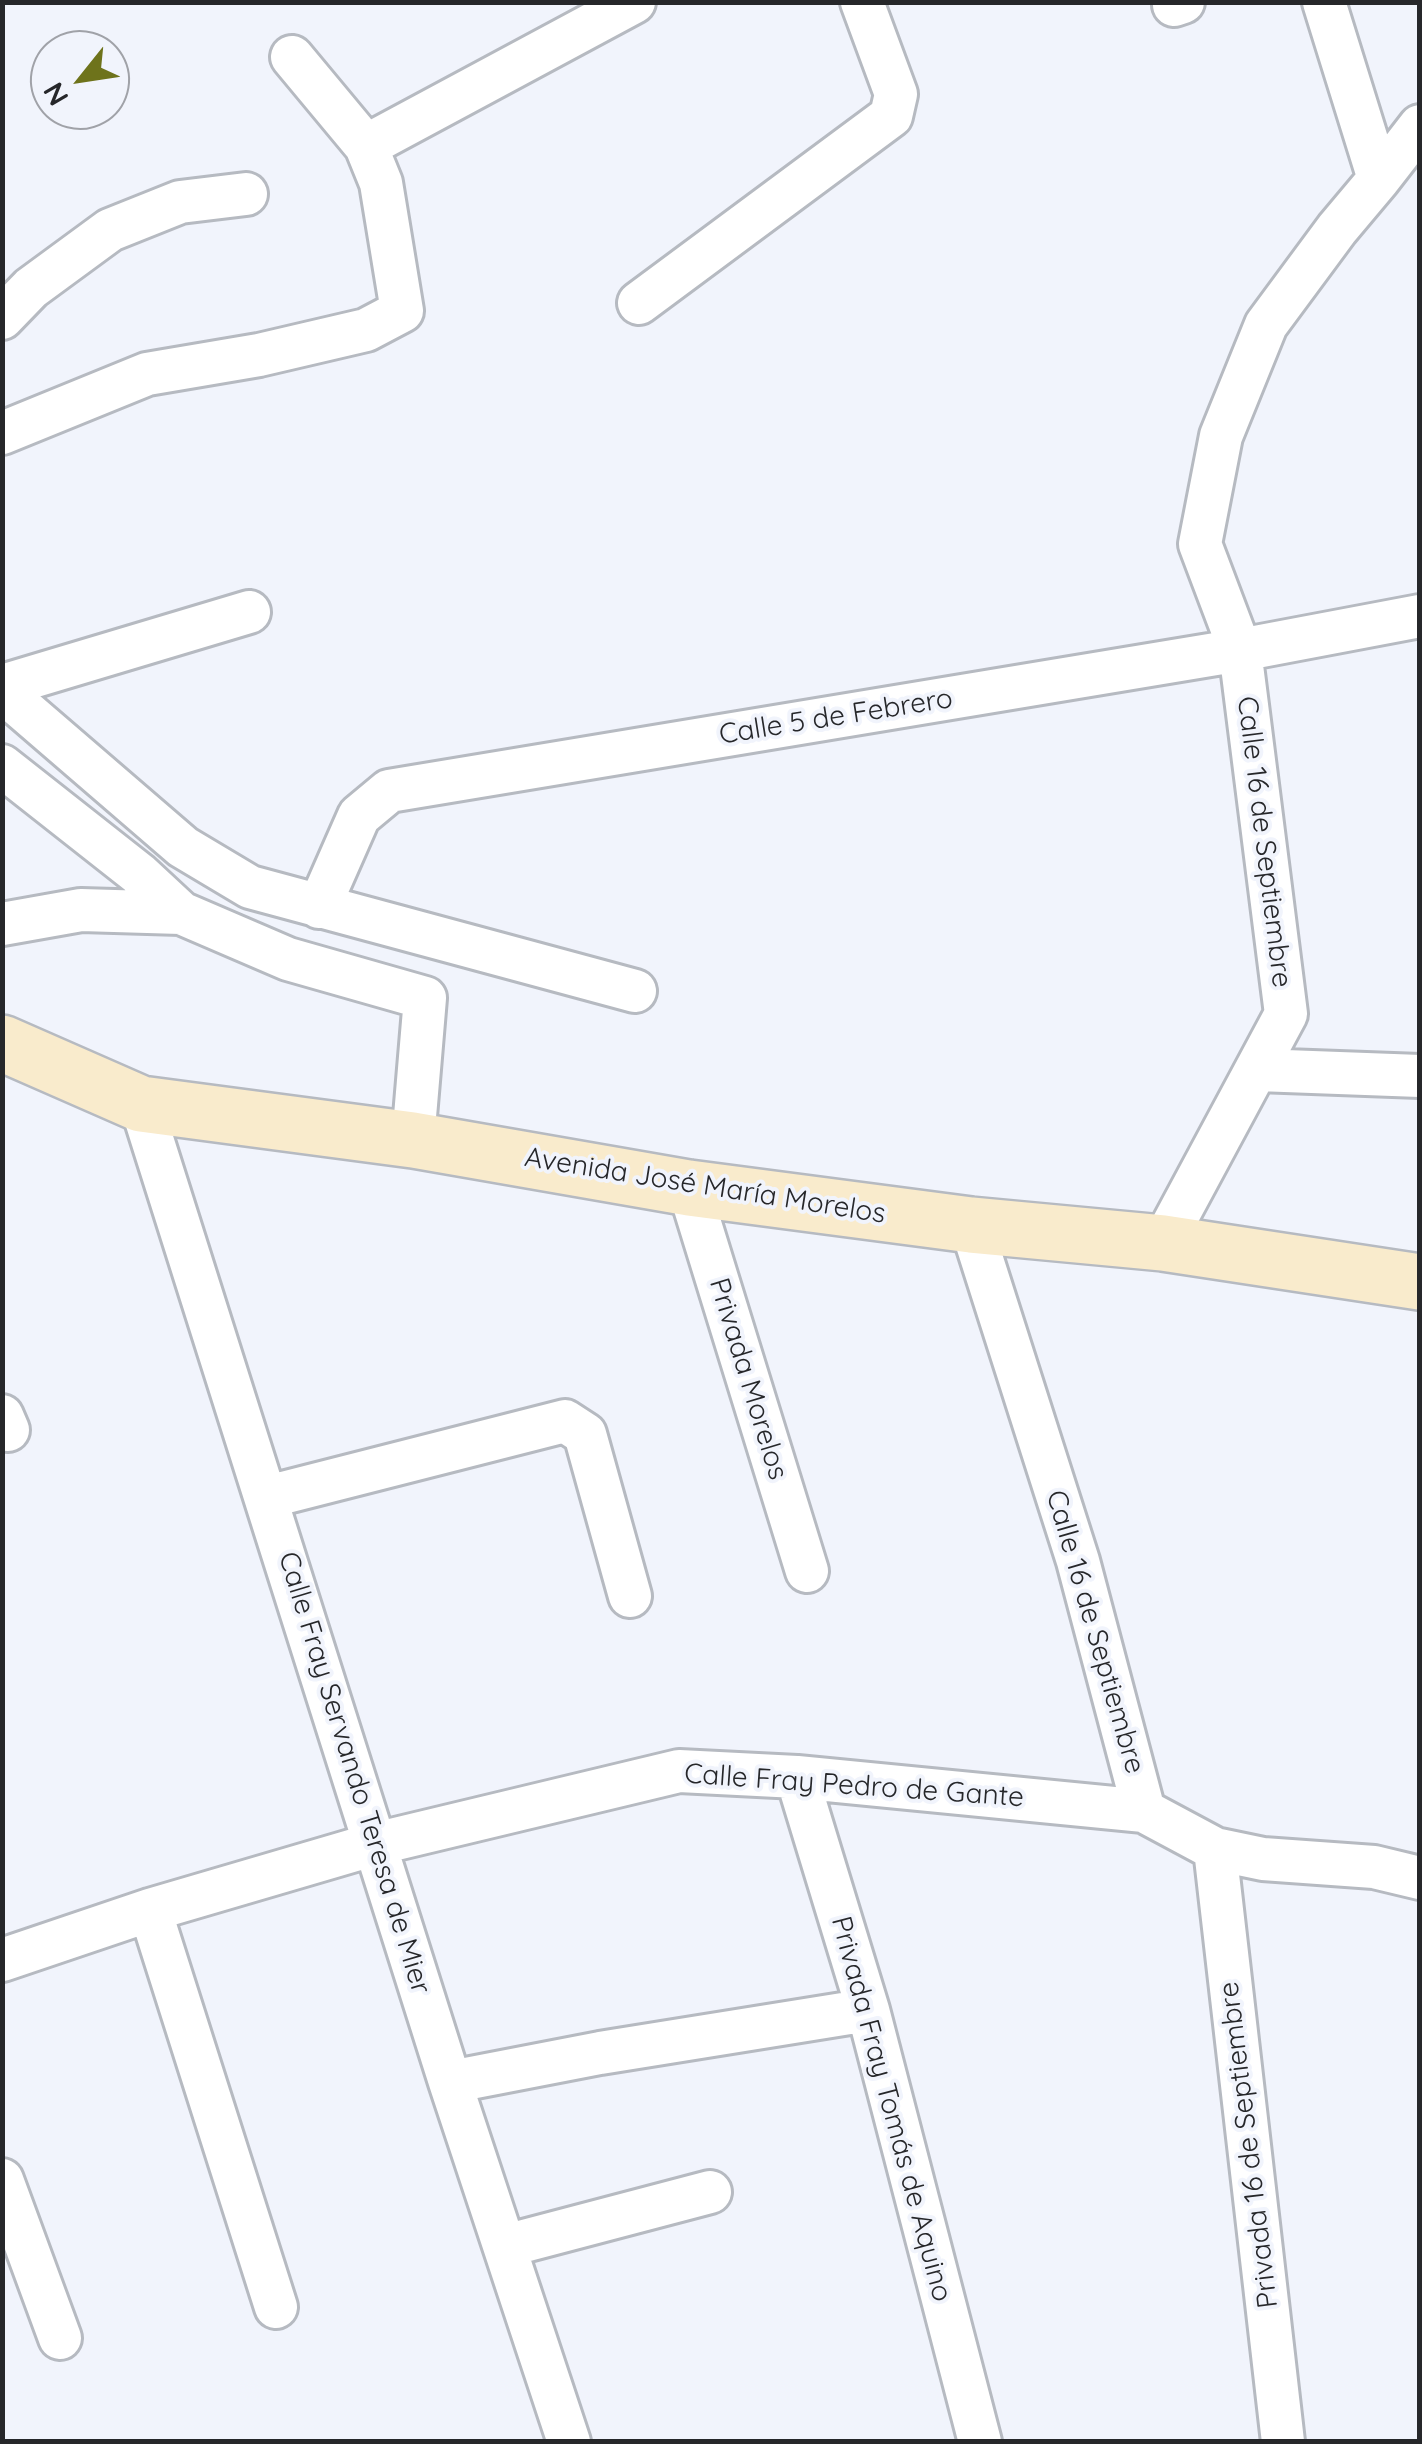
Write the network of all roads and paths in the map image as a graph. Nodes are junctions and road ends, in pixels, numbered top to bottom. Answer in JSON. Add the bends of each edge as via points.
{"nodes":[{"id":1,"x":634,"y":2,"type":"edge"},
{"id":2,"x":862,"y":2,"type":"edge"},
{"id":3,"x":1324,"y":2,"type":"edge"},
{"id":4,"x":292,"y":57,"type":"dead end"},
{"id":5,"x":1420,"y":126,"type":"edge"},
{"id":6,"x":366,"y":146,"type":"junction"},
{"id":7,"x":1379,"y":179,"type":"junction"},
{"id":8,"x":246,"y":194,"type":"dead end"},
{"id":9,"x":639,"y":303,"type":"dead end"},
{"id":10,"x":2,"y":318,"type":"edge"},
{"id":11,"x":2,"y":433,"type":"edge"},
{"id":12,"x":249,"y":612,"type":"dead end"},
{"id":13,"x":1420,"y":616,"type":"edge"},
{"id":14,"x":1240,"y":650,"type":"junction"},
{"id":15,"x":2,"y":688,"type":"edge"},
{"id":16,"x":2,"y":766,"type":"edge"},
{"id":17,"x":319,"y":907,"type":"junction"},
{"id":18,"x":181,"y":914,"type":"junction"},
{"id":19,"x":2,"y":924,"type":"edge"},
{"id":20,"x":635,"y":991,"type":"dead end"},
{"id":21,"x":2,"y":1042,"type":"edge"},
{"id":22,"x":1258,"y":1070,"type":"junction"},
{"id":23,"x":1420,"y":1076,"type":"edge"},
{"id":24,"x":140,"y":1104,"type":"junction"},
{"id":25,"x":413,"y":1140,"type":"junction"},
{"id":26,"x":688,"y":1188,"type":"junction"},
{"id":27,"x":971,"y":1225,"type":"junction"},
{"id":28,"x":1163,"y":1242,"type":"junction"},
{"id":29,"x":1420,"y":1282,"type":"edge"},
{"id":30,"x":267,"y":1496,"type":"junction"},
{"id":31,"x":807,"y":1571,"type":"dead end"},
{"id":32,"x":630,"y":1596,"type":"dead end"},
{"id":33,"x":796,"y":1777,"type":"junction"},
{"id":34,"x":1144,"y":1811,"type":"junction"},
{"id":35,"x":376,"y":1844,"type":"junction"},
{"id":36,"x":1216,"y":1849,"type":"junction"},
{"id":37,"x":1420,"y":1878,"type":"edge"},
{"id":38,"x":150,"y":1910,"type":"junction"},
{"id":39,"x":2,"y":1960,"type":"edge"},
{"id":40,"x":868,"y":2010,"type":"junction"},
{"id":41,"x":450,"y":2082,"type":"junction"},
{"id":42,"x":2,"y":2180,"type":"edge"},
{"id":43,"x":710,"y":2192,"type":"dead end"},
{"id":44,"x":504,"y":2246,"type":"junction"},
{"id":45,"x":276,"y":2307,"type":"dead end"},
{"id":46,"x":60,"y":2338,"type":"dead end"},
{"id":47,"x":569,"y":2442,"type":"edge"},
{"id":48,"x":980,"y":2442,"type":"edge"},
{"id":49,"x":1283,"y":2442,"type":"edge"}],
"edges":[{"from":1,"to":6,"type":"street"},
{"from":2,"to":9,"type":"street","via":[[896,94],[891,116]]},
{"from":3,"to":7,"type":"street"},
{"from":4,"to":6,"type":"street"},
{"from":5,"to":7,"type":"street"},
{"from":6,"to":11,"type":"street","via":[[380,183],[402,311],[366,330],[147,374]]},
{"from":7,"to":14,"type":"street","via":[[1266,325],[1221,436],[1200,544]]},
{"from":8,"to":10,"type":"street","via":[[180,202],[110,230]]},
{"from":12,"to":15,"type":"street"},
{"from":13,"to":14,"type":"street","name":"Calle 5 de Febrero"},
{"from":14,"to":17,"type":"street","name":"Calle 5 de Febrero","via":[[388,791],[359,816]]},
{"from":14,"to":22,"type":"street","name":"Calle 16 de Septiembre","via":[[1286,1014]]},
{"from":15,"to":17,"type":"street","via":[[183,847],[250,887]]},
{"from":16,"to":18,"type":"street"},
{"from":17,"to":20,"type":"street"},
{"from":18,"to":19,"type":"street","via":[[81,910]]},
{"from":18,"to":25,"type":"street","via":[[288,959],[426,998]]},
{"from":21,"to":24,"type":"main road","name":"Avenida José María Morelos"},
{"from":22,"to":23,"type":"street"},
{"from":22,"to":28,"type":"street","name":"Calle 16 de Septiembre"},
{"from":24,"to":25,"type":"main road","name":"Avenida José María Morelos"},
{"from":24,"to":30,"type":"street","name":"Calle Fray Servando Teresa de Mier"},
{"from":25,"to":26,"type":"main road","name":"Avenida José María Morelos"},
{"from":26,"to":27,"type":"main road","name":"Avenida José María Morelos"},
{"from":26,"to":31,"type":"street","name":"Privada Morelos"},
{"from":27,"to":28,"type":"main road","name":"Avenida José María Morelos"},
{"from":27,"to":34,"type":"street","name":"Calle 16 de Septiembre","via":[[1078,1561]]},
{"from":28,"to":29,"type":"main road","name":"Avenida José María Morelos"},
{"from":30,"to":32,"type":"street","via":[[565,1421],[584,1434]]},
{"from":30,"to":35,"type":"street","name":"Calle Fray Servando Teresa de Mier"},
{"from":33,"to":34,"type":"street","name":"Calle Fray Pedro de Gante"},
{"from":33,"to":35,"type":"street","name":"Calle Fray Pedro de Gante","via":[[679,1771]]},
{"from":33,"to":40,"type":"street","name":"Privada Fray Tomás de Aquino"},
{"from":34,"to":36,"type":"street","name":"Calle Fray Pedro de Gante"},
{"from":35,"to":38,"type":"street","name":"Calle Fray Pedro de Gante"},
{"from":35,"to":41,"type":"street","name":"Calle Fray Servando Teresa de Mier"},
{"from":36,"to":37,"type":"street","name":"Calle Fray Pedro de Gante","via":[[1374,1866]]},
{"from":36,"to":49,"type":"street","name":"Privada 16 de Septiembre"},
{"from":38,"to":39,"type":"street","name":"Calle Fray Pedro de Gante"},
{"from":38,"to":45,"type":"street"},
{"from":40,"to":41,"type":"street"},
{"from":40,"to":48,"type":"street","name":"Privada Fray Tomás de Aquino"},
{"from":41,"to":44,"type":"street","name":"Calle Fray Servando Teresa de Mier"},
{"from":42,"to":46,"type":"street"},
{"from":43,"to":44,"type":"street"},
{"from":44,"to":47,"type":"street","name":"Calle Fray Servando Teresa de Mier"}]}
